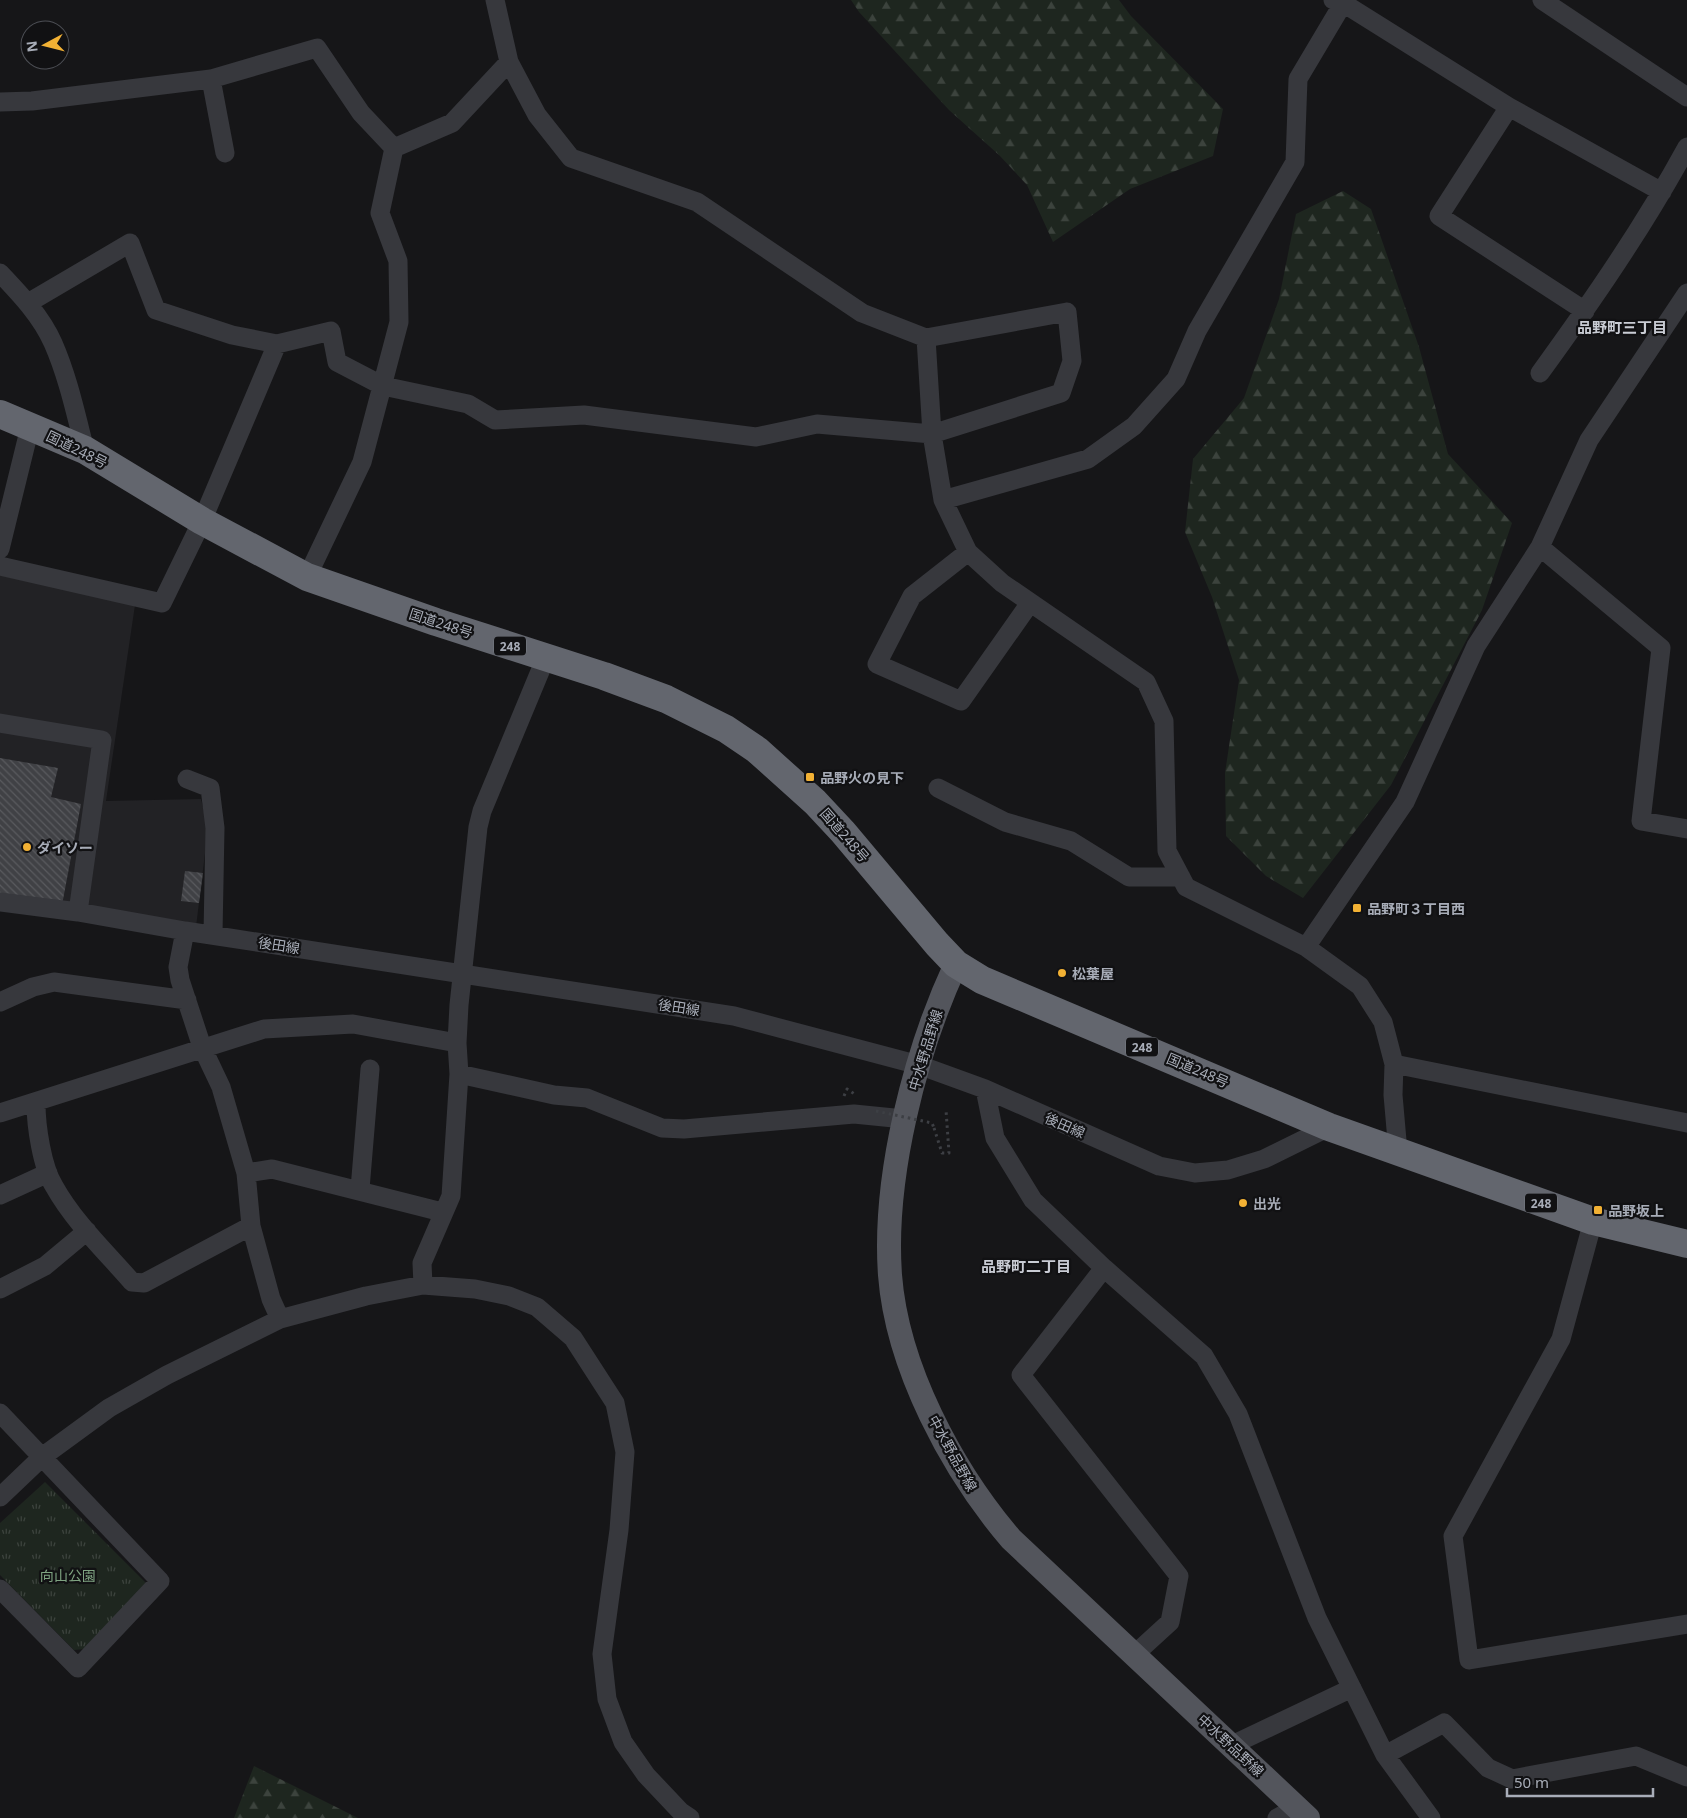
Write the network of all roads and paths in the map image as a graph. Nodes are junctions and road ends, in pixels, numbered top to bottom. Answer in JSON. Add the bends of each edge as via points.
{"nodes":[{"id":1,"x":495,"y":0,"type":"edge"},
{"id":2,"x":1542,"y":0,"type":"edge"},
{"id":3,"x":1340,"y":1,"type":"edge"},
{"id":4,"x":509,"y":62,"type":"junction"},
{"id":5,"x":211,"y":79,"type":"junction"},
{"id":6,"x":1687,"y":96,"type":"edge"},
{"id":7,"x":0,"y":102,"type":"edge"},
{"id":8,"x":1509,"y":107,"type":"junction"},
{"id":9,"x":1687,"y":147,"type":"edge"},
{"id":10,"x":394,"y":148,"type":"junction"},
{"id":11,"x":225,"y":153,"type":"dead end"},
{"id":12,"x":1662,"y":192,"type":"junction"},
{"id":13,"x":0,"y":273,"type":"edge"},
{"id":14,"x":1687,"y":293,"type":"edge"},
{"id":15,"x":28,"y":303,"type":"junction"},
{"id":16,"x":1585,"y":311,"type":"junction"},
{"id":17,"x":926,"y":338,"type":"junction"},
{"id":18,"x":277,"y":344,"type":"junction"},
{"id":19,"x":1540,"y":373,"type":"dead end"},
{"id":20,"x":384,"y":386,"type":"junction"},
{"id":21,"x":0,"y":414,"type":"edge"},
{"id":22,"x":30,"y":427,"type":"junction"},
{"id":23,"x":932,"y":434,"type":"junction"},
{"id":24,"x":85,"y":450,"type":"junction"},
{"id":25,"x":943,"y":500,"type":"junction"},
{"id":26,"x":202,"y":521,"type":"junction"},
{"id":27,"x":1540,"y":547,"type":"junction"},
{"id":28,"x":0,"y":548,"type":"edge"},
{"id":29,"x":968,"y":552,"type":"junction"},
{"id":30,"x":0,"y":566,"type":"edge"},
{"id":31,"x":307,"y":577,"type":"junction"},
{"id":32,"x":1030,"y":602,"type":"junction"},
{"id":33,"x":546,"y":657,"type":"junction"},
{"id":34,"x":0,"y":723,"type":"edge"},
{"id":35,"x":187,"y":778,"type":"dead end"},
{"id":36,"x":938,"y":788,"type":"dead end"},
{"id":37,"x":1687,"y":829,"type":"edge"},
{"id":38,"x":1181,"y":877,"type":"junction"},
{"id":39,"x":0,"y":902,"type":"edge"},
{"id":40,"x":78,"y":912,"type":"junction"},
{"id":41,"x":186,"y":931,"type":"junction"},
{"id":42,"x":213,"y":934,"type":"junction"},
{"id":43,"x":1306,"y":947,"type":"junction"},
{"id":44,"x":956,"y":964,"type":"junction"},
{"id":45,"x":462,"y":974,"type":"junction"},
{"id":46,"x":187,"y":1000,"type":"junction"},
{"id":47,"x":0,"y":1002,"type":"edge"},
{"id":48,"x":457,"y":1043,"type":"junction"},
{"id":49,"x":202,"y":1047,"type":"junction"},
{"id":50,"x":1394,"y":1064,"type":"junction"},
{"id":51,"x":919,"y":1065,"type":"junction"},
{"id":52,"x":370,"y":1069,"type":"dead end"},
{"id":53,"x":459,"y":1074,"type":"junction"},
{"id":54,"x":984,"y":1090,"type":"junction"},
{"id":55,"x":851,"y":1091,"type":"dead end"},
{"id":56,"x":845,"y":1097,"type":"dead end"},
{"id":57,"x":36,"y":1103,"type":"junction"},
{"id":58,"x":946,"y":1110,"type":"dead end"},
{"id":59,"x":876,"y":1111,"type":"dead end"},
{"id":60,"x":0,"y":1113,"type":"edge"},
{"id":61,"x":904,"y":1119,"type":"junction"},
{"id":62,"x":1687,"y":1123,"type":"edge"},
{"id":63,"x":1329,"y":1127,"type":"junction"},
{"id":64,"x":1398,"y":1152,"type":"junction"},
{"id":65,"x":48,"y":1173,"type":"junction"},
{"id":66,"x":246,"y":1173,"type":"junction"},
{"id":67,"x":360,"y":1190,"type":"junction"},
{"id":68,"x":0,"y":1196,"type":"edge"},
{"id":69,"x":442,"y":1212,"type":"junction"},
{"id":70,"x":1593,"y":1221,"type":"junction"},
{"id":71,"x":251,"y":1226,"type":"junction"},
{"id":72,"x":87,"y":1231,"type":"junction"},
{"id":73,"x":1687,"y":1244,"type":"edge"},
{"id":74,"x":1104,"y":1268,"type":"junction"},
{"id":75,"x":423,"y":1285,"type":"junction"},
{"id":76,"x":0,"y":1289,"type":"edge"},
{"id":77,"x":280,"y":1319,"type":"junction"},
{"id":78,"x":0,"y":1413,"type":"edge"},
{"id":79,"x":42,"y":1457,"type":"junction"},
{"id":80,"x":0,"y":1497,"type":"edge"},
{"id":81,"x":4,"y":1600,"type":"edge"},
{"id":82,"x":1687,"y":1624,"type":"edge"},
{"id":83,"x":1135,"y":1654,"type":"junction"},
{"id":84,"x":1352,"y":1688,"type":"junction"},
{"id":85,"x":1232,"y":1746,"type":"junction"},
{"id":86,"x":1385,"y":1755,"type":"junction"},
{"id":87,"x":1687,"y":1777,"type":"edge"},
{"id":88,"x":1294,"y":1814,"type":"edge"},
{"id":89,"x":690,"y":1818,"type":"edge"},
{"id":90,"x":1431,"y":1818,"type":"edge"}],
"edges":[{"from":1,"to":4,"type":"street"},
{"from":2,"to":6,"type":"street"},
{"from":3,"to":8,"type":"street"},
{"from":3,"to":25,"type":"street","via":[[1298,79],[1295,162],[1197,330],[1176,379],[1134,426],[1088,459]]},
{"from":4,"to":10,"type":"street","via":[[452,123]]},
{"from":4,"to":17,"type":"street","via":[[537,115],[571,158],[698,202],[862,313]]},
{"from":5,"to":7,"type":"street"},
{"from":5,"to":10,"type":"street","via":[[317,48],[361,113]]},
{"from":5,"to":11,"type":"street"},
{"from":8,"to":12,"type":"street"},
{"from":8,"to":16,"type":"street","via":[[1439,216]]},
{"from":9,"to":12,"type":"street"},
{"from":10,"to":20,"type":"street","via":[[380,213],[398,261],[399,322]]},
{"from":12,"to":16,"type":"street"},
{"from":13,"to":15,"type":"street"},
{"from":14,"to":27,"type":"street","via":[[1589,440]]},
{"from":15,"to":18,"type":"street","via":[[130,243],[156,310],[232,335]]},
{"from":15,"to":24,"type":"street","via":[[53,342]]},
{"from":16,"to":19,"type":"street"},
{"from":17,"to":23,"type":"street"},
{"from":17,"to":23,"type":"street","via":[[1066,312],[1072,361],[1061,393]]},
{"from":18,"to":20,"type":"street","via":[[331,331],[338,362]]},
{"from":18,"to":26,"type":"street"},
{"from":20,"to":23,"type":"street","via":[[468,404],[495,420],[584,414],[756,437],[817,424]]},
{"from":20,"to":31,"type":"street","via":[[362,462]]},
{"from":21,"to":22,"type":"highway","name":"国道248号","number":"248"},
{"from":22,"to":24,"type":"highway","name":"国道248号","number":"248"},
{"from":22,"to":28,"type":"street"},
{"from":23,"to":25,"type":"street"},
{"from":24,"to":26,"type":"highway","name":"国道248号","number":"248"},
{"from":25,"to":29,"type":"street"},
{"from":26,"to":30,"type":"street","via":[[162,603]]},
{"from":26,"to":31,"type":"highway","name":"国道248号","number":"248"},
{"from":27,"to":37,"type":"street","via":[[1661,648],[1641,821]]},
{"from":27,"to":43,"type":"street","via":[[1476,646],[1405,802]]},
{"from":29,"to":32,"type":"street","via":[[1002,583]]},
{"from":29,"to":32,"type":"street","via":[[912,596],[877,664],[961,701]]},
{"from":31,"to":33,"type":"highway","name":"国道248号","number":"248"},
{"from":32,"to":38,"type":"street","via":[[1146,682],[1164,721],[1167,851]]},
{"from":33,"to":44,"type":"highway","name":"国道248号","number":"248","via":[[666,699],[726,729],[757,750],[843,832]]},
{"from":33,"to":45,"type":"street","via":[[482,810]]},
{"from":34,"to":40,"type":"street","via":[[102,740]]},
{"from":35,"to":42,"type":"street","via":[[210,788],[215,828]]},
{"from":36,"to":38,"type":"street","via":[[1005,822],[1072,841],[1129,877]]},
{"from":38,"to":43,"type":"street","via":[[1186,887]]},
{"from":39,"to":40,"type":"street","name":"後田線"},
{"from":40,"to":41,"type":"street","name":"後田線"},
{"from":41,"to":42,"type":"street","name":"後田線"},
{"from":41,"to":46,"type":"street","via":[[178,967]]},
{"from":42,"to":45,"type":"street","name":"後田線"},
{"from":43,"to":50,"type":"street","via":[[1360,986],[1383,1022]]},
{"from":44,"to":51,"type":"main road","name":"中水野品野線","via":[[941,996]]},
{"from":44,"to":63,"type":"highway","name":"国道248号","number":"248","via":[[982,980]]},
{"from":45,"to":48,"type":"street"},
{"from":45,"to":51,"type":"street","name":"後田線","via":[[734,1016]]},
{"from":46,"to":47,"type":"street","via":[[54,982],[33,987]]},
{"from":46,"to":49,"type":"street"},
{"from":48,"to":49,"type":"street","via":[[354,1024],[264,1029]]},
{"from":48,"to":53,"type":"street"},
{"from":49,"to":57,"type":"street"},
{"from":49,"to":66,"type":"street","via":[[221,1088]]},
{"from":50,"to":62,"type":"street"},
{"from":50,"to":64,"type":"street"},
{"from":51,"to":54,"type":"street","name":"後田線"},
{"from":51,"to":61,"type":"main road","name":"中水野品野線"},
{"from":52,"to":67,"type":"street"},
{"from":53,"to":61,"type":"street","via":[[554,1095],[587,1098],[662,1128],[684,1129],[854,1114]]},
{"from":53,"to":69,"type":"street","via":[[451,1196]]},
{"from":54,"to":63,"type":"street","name":"後田線","via":[[1159,1166],[1195,1173],[1228,1170],[1264,1159]]},
{"from":54,"to":74,"type":"street","via":[[995,1138],[1033,1200]]},
{"from":55,"to":56,"type":"path","via":[[848,1089]]},
{"from":57,"to":60,"type":"street"},
{"from":57,"to":65,"type":"street","via":[[36,1118]]},
{"from":58,"to":59,"type":"path","bridge":true,"via":[[949,1153],[942,1153],[932,1123]]},
{"from":61,"to":83,"type":"main road","name":"中水野品野線","via":[[889,1228],[890,1277],[899,1325],[929,1411],[965,1479],[992,1517],[1011,1539]]},
{"from":63,"to":64,"type":"highway","name":"国道248号","number":"248"},
{"from":64,"to":70,"type":"highway","name":"国道248号","number":"248"},
{"from":65,"to":68,"type":"street"},
{"from":65,"to":72,"type":"street","via":[[54,1187]]},
{"from":66,"to":67,"type":"street","via":[[272,1169]]},
{"from":66,"to":71,"type":"street"},
{"from":67,"to":69,"type":"street"},
{"from":69,"to":75,"type":"street","via":[[422,1263]]},
{"from":70,"to":73,"type":"highway","name":"国道248号","number":"248"},
{"from":70,"to":82,"type":"street","via":[[1561,1339],[1453,1536],[1469,1660]]},
{"from":71,"to":72,"type":"street","via":[[144,1283],[132,1282]]},
{"from":71,"to":77,"type":"street"},
{"from":72,"to":76,"type":"street","via":[[45,1266]]},
{"from":74,"to":83,"type":"street","via":[[1021,1375],[1179,1576],[1170,1622]]},
{"from":74,"to":84,"type":"street","via":[[1204,1356],[1209,1364],[1238,1414],[1317,1618]]},
{"from":75,"to":77,"type":"street"},
{"from":75,"to":89,"type":"street","via":[[475,1289],[509,1296],[537,1307],[573,1338],[615,1403],[625,1452],[619,1530],[602,1654],[607,1699],[623,1742],[646,1775],[680,1812]]},
{"from":77,"to":79,"type":"street","via":[[117,1403]]},
{"from":78,"to":79,"type":"street"},
{"from":79,"to":80,"type":"street"},
{"from":79,"to":81,"type":"street","via":[[160,1581],[78,1668]]},
{"from":83,"to":85,"type":"main road","name":"中水野品野線"},
{"from":84,"to":85,"type":"street"},
{"from":84,"to":86,"type":"street"},
{"from":85,"to":88,"type":"main road","name":"中水野品野線"},
{"from":86,"to":87,"type":"street","via":[[1444,1723],[1488,1768],[1512,1779],[1636,1756]]},
{"from":86,"to":90,"type":"street"}]}
